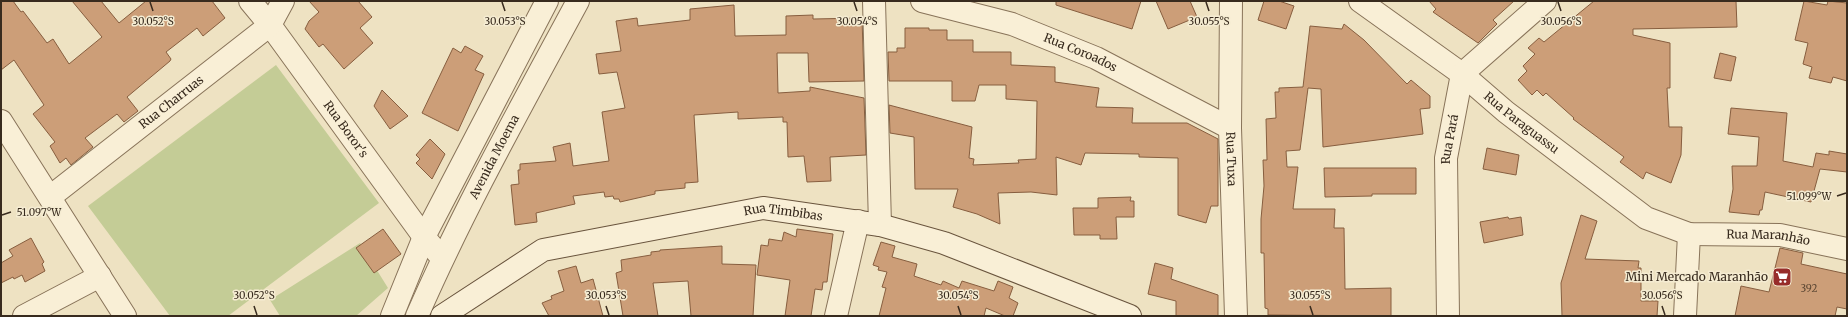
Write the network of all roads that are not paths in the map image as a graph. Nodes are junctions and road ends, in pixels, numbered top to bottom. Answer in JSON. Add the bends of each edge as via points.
{"nodes":[{"id":1,"x":250,"y":1,"type":"edge"},
{"id":2,"x":283,"y":1,"type":"edge"},
{"id":3,"x":547,"y":1,"type":"edge"},
{"id":4,"x":578,"y":1,"type":"edge"},
{"id":5,"x":874,"y":1,"type":"edge"},
{"id":6,"x":922,"y":1,"type":"edge"},
{"id":7,"x":1231,"y":1,"type":"edge"},
{"id":8,"x":1360,"y":1,"type":"edge"},
{"id":9,"x":1545,"y":1,"type":"edge"},
{"id":10,"x":270,"y":25,"type":"junction"},
{"id":11,"x":1462,"y":74,"type":"junction"},
{"id":12,"x":1,"y":120,"type":"edge"},
{"id":13,"x":1230,"y":128,"type":"junction"},
{"id":14,"x":50,"y":196,"type":"junction"},
{"id":15,"x":858,"y":221,"type":"junction"},
{"id":16,"x":880,"y":225,"type":"junction"},
{"id":17,"x":1689,"y":234,"type":"junction"},
{"id":18,"x":424,"y":237,"type":"junction"},
{"id":19,"x":1847,"y":249,"type":"edge"},
{"id":20,"x":442,"y":258,"type":"junction"},
{"id":21,"x":100,"y":276,"type":"junction"},
{"id":22,"x":24,"y":316,"type":"edge"},
{"id":23,"x":125,"y":316,"type":"edge"},
{"id":24,"x":392,"y":316,"type":"edge"},
{"id":25,"x":417,"y":316,"type":"edge"},
{"id":26,"x":442,"y":316,"type":"edge"},
{"id":27,"x":836,"y":316,"type":"edge"},
{"id":28,"x":1130,"y":316,"type":"edge"},
{"id":29,"x":1236,"y":316,"type":"edge"},
{"id":30,"x":1448,"y":316,"type":"edge"},
{"id":31,"x":1684,"y":316,"type":"edge"}],
"edges":[{"from":1,"to":10,"type":"street","name":"Rua Boror's"},
{"from":2,"to":10,"type":"street","name":"Rua Charruas"},
{"from":3,"to":18,"type":"street"},
{"from":4,"to":20,"type":"street","name":"Avenida Moema"},
{"from":5,"to":16,"type":"street"},
{"from":6,"to":13,"type":"street","name":"Rua Coroados","via":[[1012,24],[1096,58]]},
{"from":7,"to":13,"type":"street","name":"Rua Tuxa"},
{"from":8,"to":11,"type":"street","name":"Rua Paraguassu"},
{"from":9,"to":11,"type":"street"},
{"from":10,"to":14,"type":"street","name":"Rua Charruas"},
{"from":10,"to":18,"type":"street","name":"Rua Boror's"},
{"from":11,"to":17,"type":"street","name":"Rua Paraguassu","via":[[1506,112],[1646,218]]},
{"from":11,"to":30,"type":"street","name":"Rua Pará","via":[[1446,158]]},
{"from":12,"to":14,"type":"street"},
{"from":13,"to":29,"type":"street","name":"Rua Tuxa"},
{"from":14,"to":21,"type":"street"},
{"from":15,"to":16,"type":"street","name":"Rua Timbibas"},
{"from":15,"to":26,"type":"street","name":"Rua Timbibas","via":[[763,208],[543,250]]},
{"from":15,"to":27,"type":"street"},
{"from":16,"to":28,"type":"street","name":"Rua Timbibas","via":[[944,243]]},
{"from":17,"to":19,"type":"street","name":"Rua Maranhão","via":[[1780,235]]},
{"from":17,"to":31,"type":"street"},
{"from":18,"to":20,"type":"street","name":"Rua Boror's"},
{"from":18,"to":24,"type":"street"},
{"from":20,"to":25,"type":"street","name":"Avenida Moema"},
{"from":21,"to":22,"type":"street"},
{"from":21,"to":23,"type":"street"}]}
